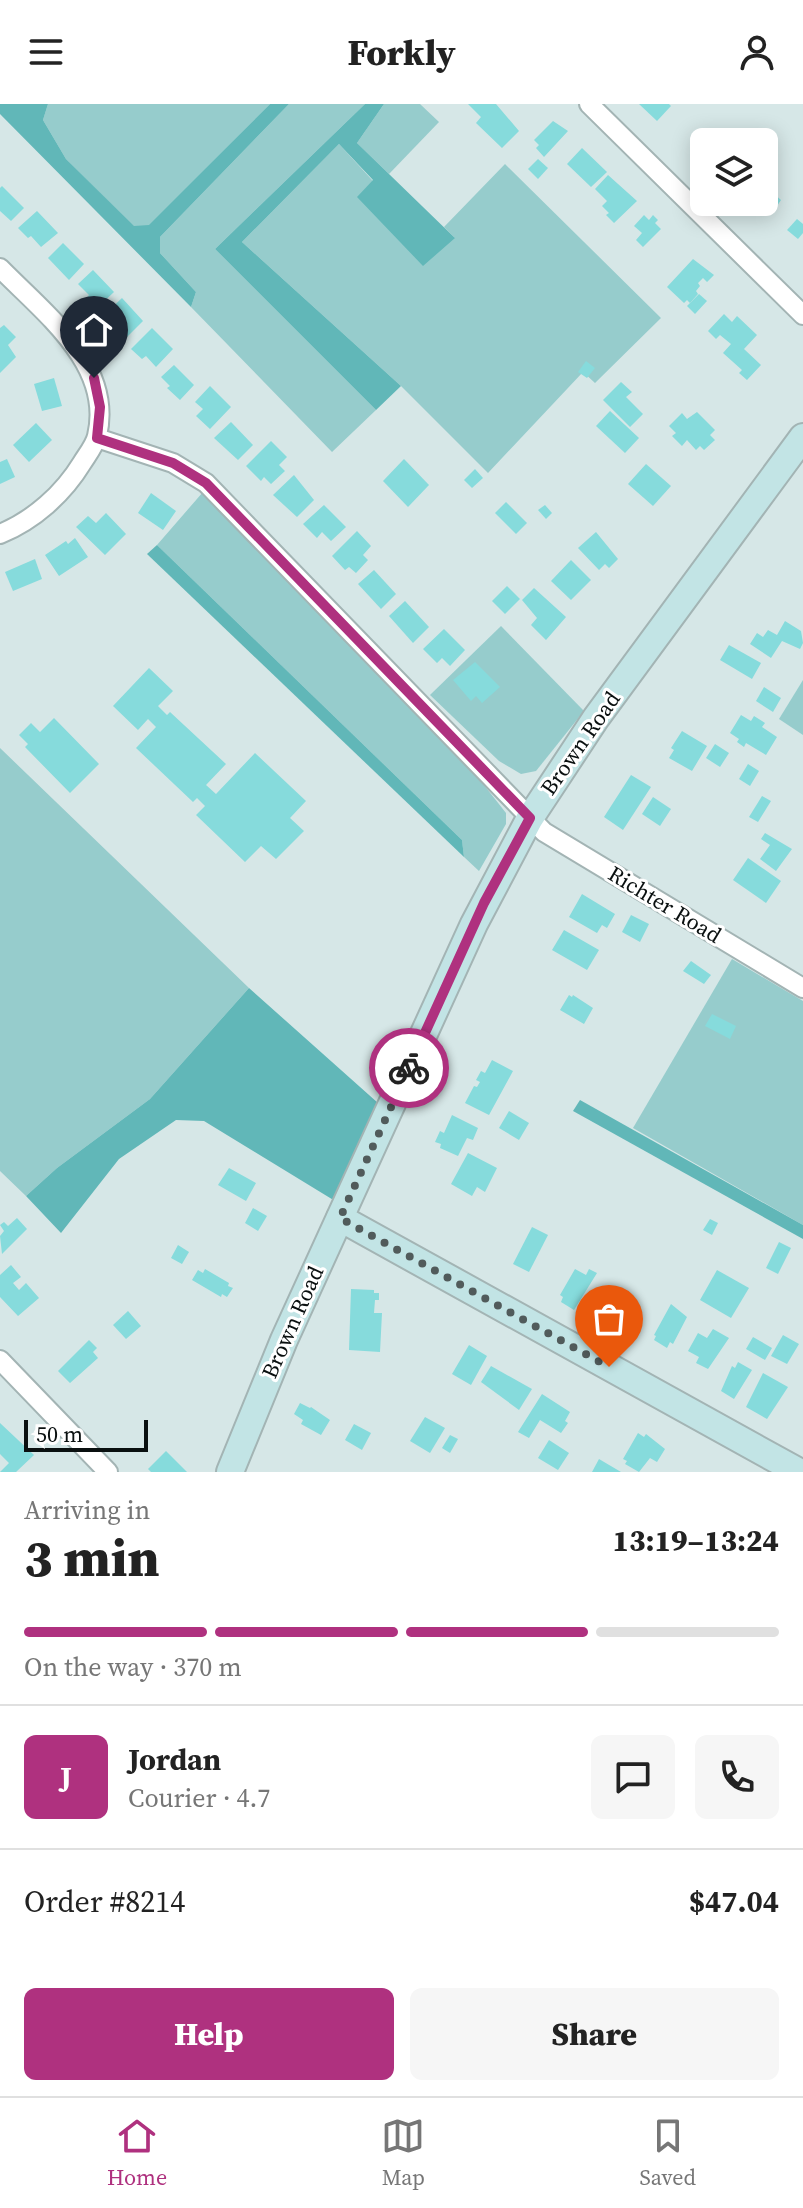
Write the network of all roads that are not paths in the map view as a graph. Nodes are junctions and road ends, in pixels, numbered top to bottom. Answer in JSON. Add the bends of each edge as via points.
{"nodes":[{"id":1,"x":589,"y":104,"type":"edge"},
{"id":2,"x":0,"y":268,"type":"edge"},
{"id":3,"x":803,"y":315,"type":"edge"},
{"id":4,"x":803,"y":437,"type":"edge"},
{"id":5,"x":97,"y":438,"type":"junction"},
{"id":6,"x":0,"y":534,"type":"edge"},
{"id":7,"x":530,"y":818,"type":"junction"},
{"id":8,"x":803,"y":988,"type":"edge"},
{"id":9,"x":340,"y":1218,"type":"junction"},
{"id":10,"x":0,"y":1360,"type":"edge"},
{"id":11,"x":108,"y":1472,"type":"edge"},
{"id":12,"x":230,"y":1472,"type":"edge"},
{"id":13,"x":799,"y":1472,"type":"edge"}],
"edges":[{"from":1,"to":3,"type":"street"},
{"from":2,"to":5,"type":"street","via":[[74,345],[94,378],[100,407]]},
{"from":4,"to":7,"type":"main road","name":"Brown Road","via":[[596,718]]},
{"from":5,"to":6,"type":"street","via":[[73,479],[40,511]]},
{"from":5,"to":7,"type":"street","name":"Richter Road","via":[[173,463],[206,483]]},
{"from":7,"to":8,"type":"street","name":"Richter Road","via":[[544,832]]},
{"from":7,"to":9,"type":"main road","name":"Brown Road","via":[[474,924]]},
{"from":9,"to":12,"type":"main road","name":"Brown Road"},
{"from":9,"to":13,"type":"main road"},
{"from":10,"to":11,"type":"street"}]}
